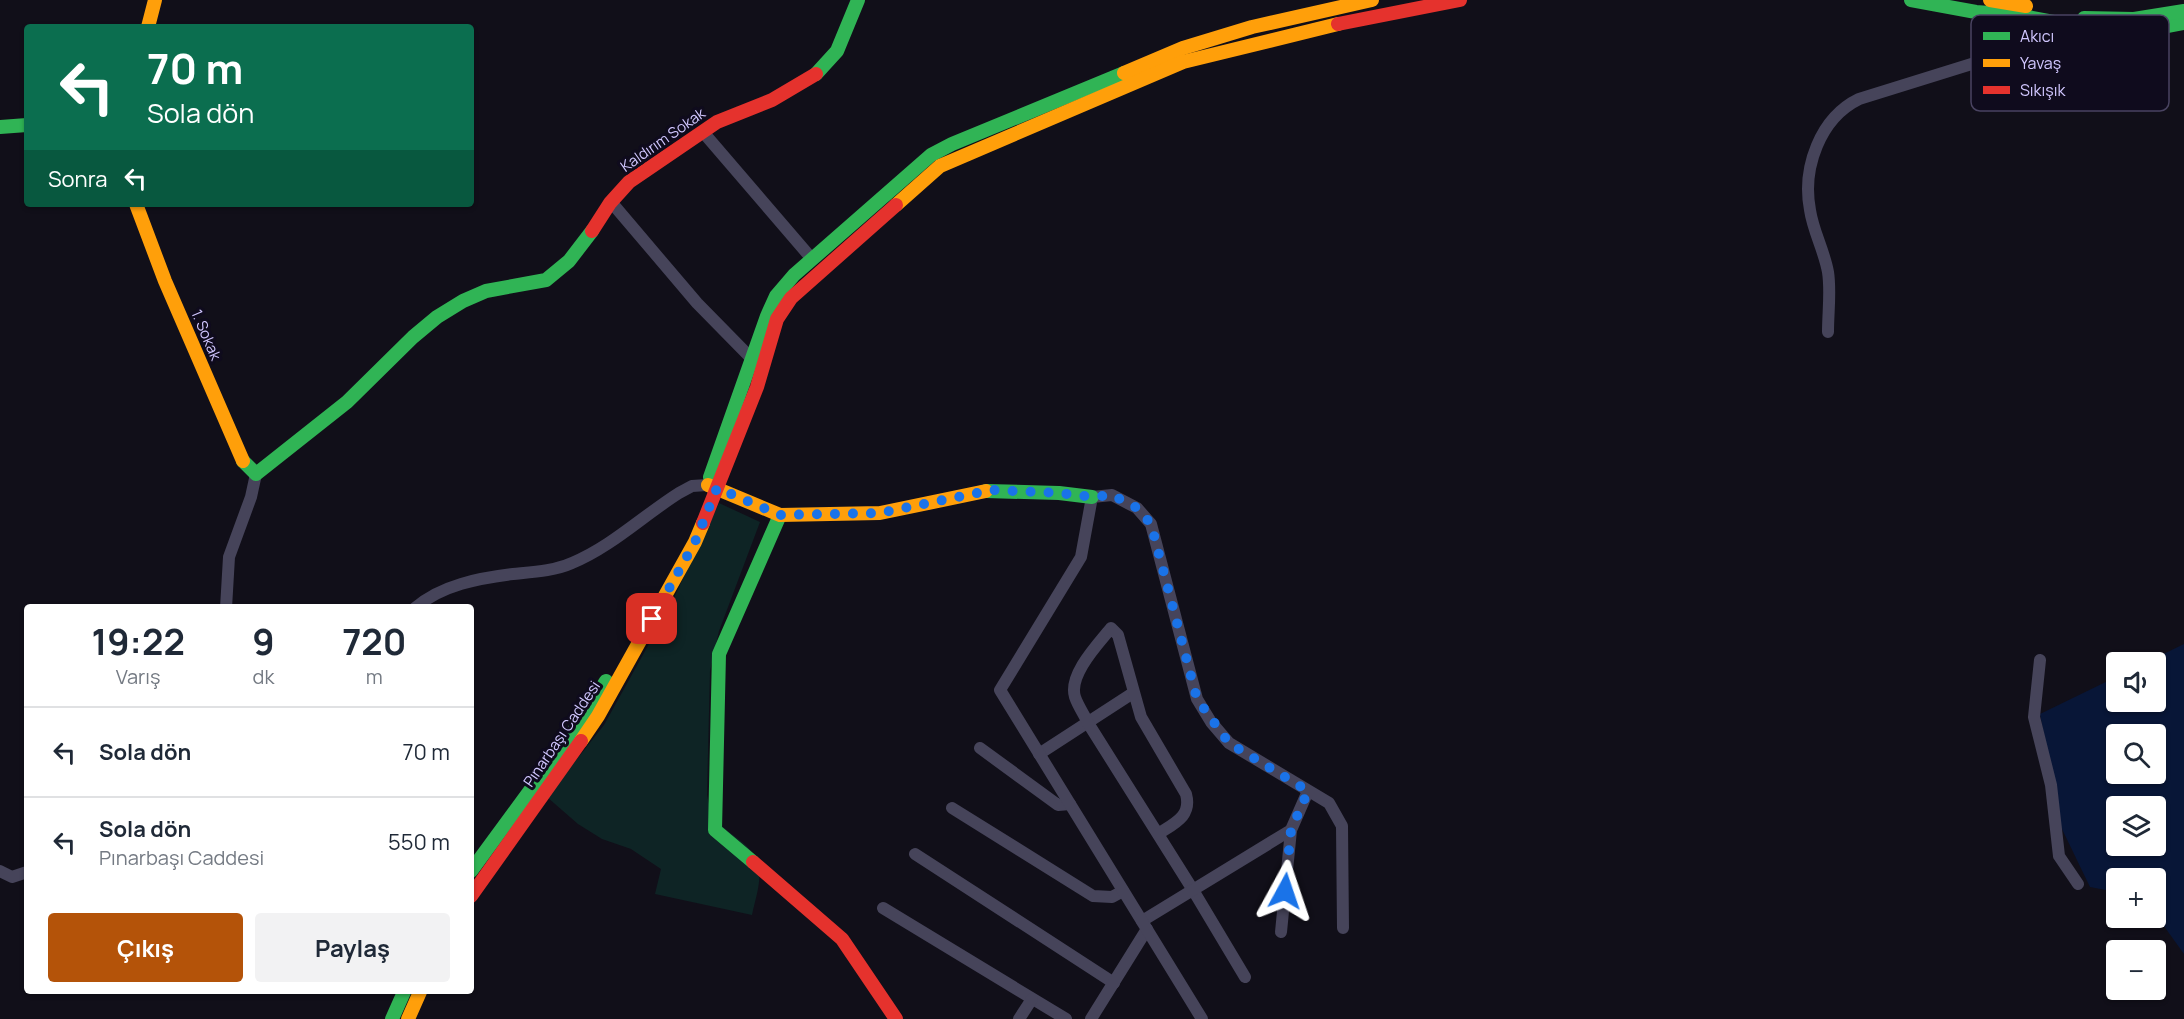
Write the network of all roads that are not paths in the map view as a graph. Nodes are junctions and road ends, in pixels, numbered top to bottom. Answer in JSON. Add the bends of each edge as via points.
{"nodes":[{"id":1,"x":155,"y":0,"type":"edge"},
{"id":2,"x":858,"y":0,"type":"edge"},
{"id":3,"x":1372,"y":0,"type":"edge"},
{"id":4,"x":1460,"y":0,"type":"edge"},
{"id":5,"x":1911,"y":0,"type":"edge"},
{"id":6,"x":1990,"y":0,"type":"edge"},
{"id":7,"x":2018,"y":10,"type":"junction"},
{"id":8,"x":2184,"y":11,"type":"edge"},
{"id":9,"x":2016,"y":15,"type":"edge"},
{"id":10,"x":2037,"y":15,"type":"edge"},
{"id":11,"x":2066,"y":15,"type":"edge"},
{"id":12,"x":2163,"y":15,"type":"edge"},
{"id":13,"x":2184,"y":23,"type":"edge"},
{"id":14,"x":149,"y":24,"type":"edge"},
{"id":15,"x":2169,"y":26,"type":"edge"},
{"id":16,"x":1971,"y":64,"type":"edge"},
{"id":17,"x":24,"y":125,"type":"edge"},
{"id":18,"x":0,"y":127,"type":"edge"},
{"id":19,"x":703,"y":132,"type":"junction"},
{"id":20,"x":612,"y":204,"type":"junction"},
{"id":21,"x":137,"y":207,"type":"edge"},
{"id":22,"x":812,"y":259,"type":"junction"},
{"id":23,"x":1828,"y":332,"type":"dead end"},
{"id":24,"x":758,"y":361,"type":"junction"},
{"id":25,"x":256,"y":474,"type":"junction"},
{"id":26,"x":712,"y":486,"type":"junction"},
{"id":27,"x":1092,"y":497,"type":"junction"},
{"id":28,"x":780,"y":515,"type":"junction"},
{"id":29,"x":226,"y":604,"type":"edge"},
{"id":30,"x":421,"y":604,"type":"edge"},
{"id":31,"x":2040,"y":660,"type":"dead end"},
{"id":32,"x":1133,"y":693,"type":"junction"},
{"id":33,"x":1088,"y":723,"type":"junction"},
{"id":34,"x":980,"y":748,"type":"dead end"},
{"id":35,"x":1039,"y":754,"type":"junction"},
{"id":36,"x":1308,"y":791,"type":"junction"},
{"id":37,"x":1070,"y":804,"type":"junction"},
{"id":38,"x":952,"y":808,"type":"dead end"},
{"id":39,"x":1291,"y":830,"type":"junction"},
{"id":40,"x":1158,"y":834,"type":"junction"},
{"id":41,"x":915,"y":854,"type":"dead end"},
{"id":42,"x":474,"y":867,"type":"edge"},
{"id":43,"x":0,"y":871,"type":"edge"},
{"id":44,"x":24,"y":873,"type":"edge"},
{"id":45,"x":2078,"y":884,"type":"dead end"},
{"id":46,"x":1193,"y":890,"type":"junction"},
{"id":47,"x":1123,"y":891,"type":"junction"},
{"id":48,"x":474,"y":892,"type":"edge"},
{"id":49,"x":883,"y":908,"type":"dead end"},
{"id":50,"x":1144,"y":925,"type":"junction"},
{"id":51,"x":1343,"y":928,"type":"dead end"},
{"id":52,"x":1281,"y":932,"type":"dead end"},
{"id":53,"x":1245,"y":977,"type":"dead end"},
{"id":54,"x":1114,"y":982,"type":"junction"},
{"id":55,"x":403,"y":994,"type":"edge"},
{"id":56,"x":419,"y":994,"type":"edge"},
{"id":57,"x":1032,"y":999,"type":"junction"},
{"id":58,"x":392,"y":1019,"type":"edge"},
{"id":59,"x":408,"y":1019,"type":"edge"},
{"id":60,"x":896,"y":1019,"type":"edge"},
{"id":61,"x":1019,"y":1019,"type":"edge"},
{"id":62,"x":1066,"y":1019,"type":"edge"},
{"id":63,"x":1091,"y":1019,"type":"edge"},
{"id":64,"x":1202,"y":1019,"type":"edge"}],
"edges":[{"from":1,"to":14,"type":"street"},
{"from":2,"to":19,"type":"street","name":"Kaldırım Sokak","via":[[844,39],[819,71],[784,93]]},
{"from":3,"to":22,"type":"street","via":[[1252,27],[1183,48],[952,144],[929,156]]},
{"from":4,"to":24,"type":"street","via":[[1302,31],[1183,62],[940,166],[791,298]]},
{"from":5,"to":7,"type":"street","via":[[1976,12]]},
{"from":6,"to":7,"type":"street"},
{"from":7,"to":9,"type":"street"},
{"from":7,"to":10,"type":"street"},
{"from":7,"to":11,"type":"street"},
{"from":8,"to":12,"type":"street"},
{"from":13,"to":15,"type":"street"},
{"from":16,"to":23,"type":"street","via":[[1859,99],[1844,107],[1824,131],[1813,154],[1809,209],[1828,275]]},
{"from":17,"to":18,"type":"street"},
{"from":19,"to":20,"type":"street","name":"Kaldırım Sokak","via":[[629,182]]},
{"from":19,"to":22,"type":"street"},
{"from":20,"to":24,"type":"street","via":[[697,303]]},
{"from":20,"to":25,"type":"street","name":"Kaldırım Sokak","via":[[584,246],[560,271],[544,283],[488,291],[432,320],[358,393]]},
{"from":21,"to":25,"type":"street","name":"1. Sokak","via":[[237,450],[244,464]]},
{"from":22,"to":24,"type":"street","via":[[776,296]]},
{"from":24,"to":26,"type":"street"},
{"from":25,"to":29,"type":"street","via":[[229,557]]},
{"from":26,"to":28,"type":"street"},
{"from":26,"to":30,"type":"street","via":[[692,486],[679,493],[573,563],[469,582],[441,591]]},
{"from":26,"to":42,"type":"street","via":[[614,668],[581,721]]},
{"from":26,"to":48,"type":"street","name":"Pınarbaşı Caddesi","via":[[695,542],[598,716]]},
{"from":27,"to":28,"type":"street","via":[[992,490],[880,513]]},
{"from":27,"to":35,"type":"street","via":[[1081,557],[1000,690]]},
{"from":27,"to":36,"type":"street","via":[[1112,495],[1137,508],[1151,524],[1197,699],[1211,722],[1229,743]]},
{"from":28,"to":60,"type":"street","via":[[719,654],[715,830],[842,939]]},
{"from":31,"to":45,"type":"street","via":[[2034,717],[2051,785],[2059,856]]},
{"from":32,"to":33,"type":"street"},
{"from":32,"to":33,"type":"street","via":[[1118,635],[1110,628],[1082,665],[1074,686],[1074,696]]},
{"from":32,"to":40,"type":"street","via":[[1141,717],[1189,805],[1184,817]]},
{"from":33,"to":35,"type":"street"},
{"from":33,"to":40,"type":"street"},
{"from":34,"to":37,"type":"street","via":[[1058,805]]},
{"from":35,"to":37,"type":"street"},
{"from":36,"to":39,"type":"street"},
{"from":36,"to":51,"type":"street","via":[[1329,803],[1342,826]]},
{"from":37,"to":47,"type":"street"},
{"from":38,"to":47,"type":"street","via":[[1093,896],[1112,897]]},
{"from":39,"to":46,"type":"street"},
{"from":39,"to":52,"type":"street"},
{"from":40,"to":46,"type":"street"},
{"from":41,"to":54,"type":"street"},
{"from":43,"to":44,"type":"street","via":[[12,877]]},
{"from":46,"to":50,"type":"street"},
{"from":46,"to":53,"type":"street"},
{"from":47,"to":50,"type":"street"},
{"from":49,"to":57,"type":"street"},
{"from":50,"to":54,"type":"street"},
{"from":50,"to":64,"type":"street"},
{"from":54,"to":63,"type":"street"},
{"from":55,"to":58,"type":"street"},
{"from":56,"to":59,"type":"street"},
{"from":57,"to":61,"type":"street"},
{"from":57,"to":62,"type":"street"}]}
